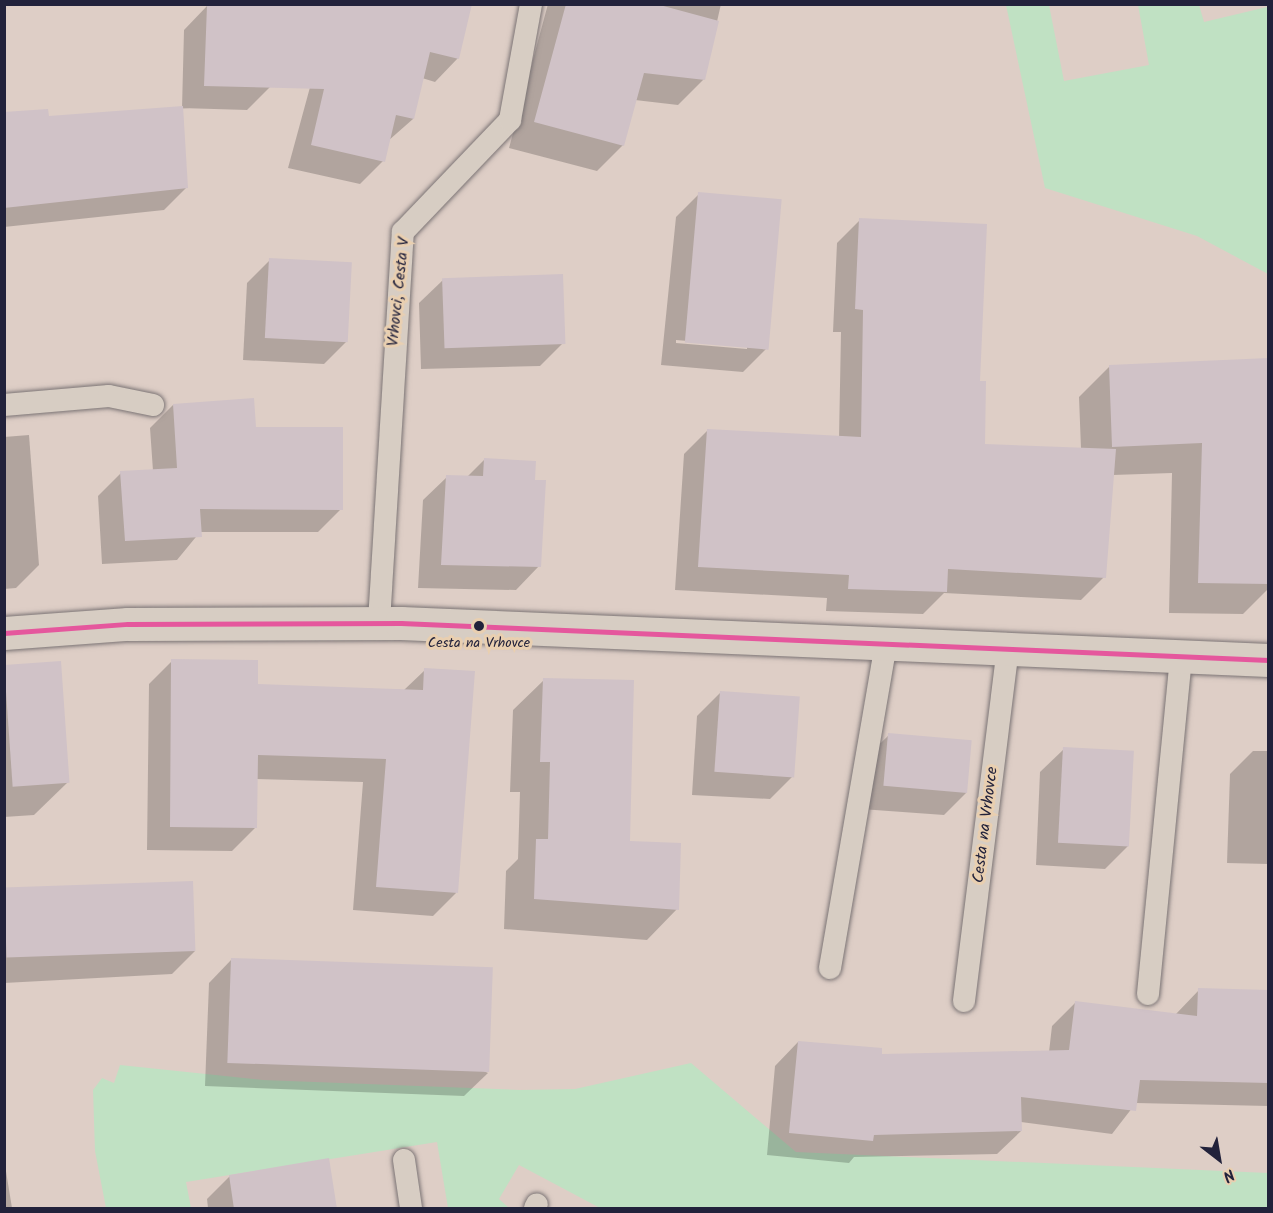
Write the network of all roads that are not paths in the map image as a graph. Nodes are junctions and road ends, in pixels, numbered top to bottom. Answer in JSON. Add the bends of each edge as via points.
{"nodes":[{"id":1,"x":531,"y":4,"type":"edge"},
{"id":2,"x":4,"y":405,"type":"edge"},
{"id":3,"x":153,"y":405,"type":"dead end"},
{"id":4,"x":379,"y":622,"type":"junction"},
{"id":5,"x":4,"y":633,"type":"edge"},
{"id":6,"x":886,"y":643,"type":"junction"},
{"id":7,"x":1008,"y":648,"type":"junction"},
{"id":8,"x":1181,"y":656,"type":"junction"},
{"id":9,"x":1269,"y":660,"type":"edge"},
{"id":10,"x":830,"y":968,"type":"dead end"},
{"id":11,"x":1148,"y":994,"type":"dead end"},
{"id":12,"x":964,"y":1001,"type":"dead end"},
{"id":13,"x":404,"y":1160,"type":"dead end"},
{"id":14,"x":411,"y":1209,"type":"edge"}],
"edges":[{"from":1,"to":4,"type":"lane","name":"Vrhovci, Cesta V","via":[[510,120],[403,232]]},
{"from":2,"to":3,"type":"lane","via":[[109,396]]},
{"from":4,"to":5,"type":"street","via":[[128,624]]},
{"from":4,"to":6,"type":"street"},
{"from":6,"to":7,"type":"street"},
{"from":6,"to":10,"type":"lane"},
{"from":7,"to":8,"type":"street"},
{"from":7,"to":12,"type":"lane","name":"Cesta na Vrhovce"},
{"from":8,"to":9,"type":"street"},
{"from":8,"to":11,"type":"lane"},
{"from":13,"to":14,"type":"lane"}]}
